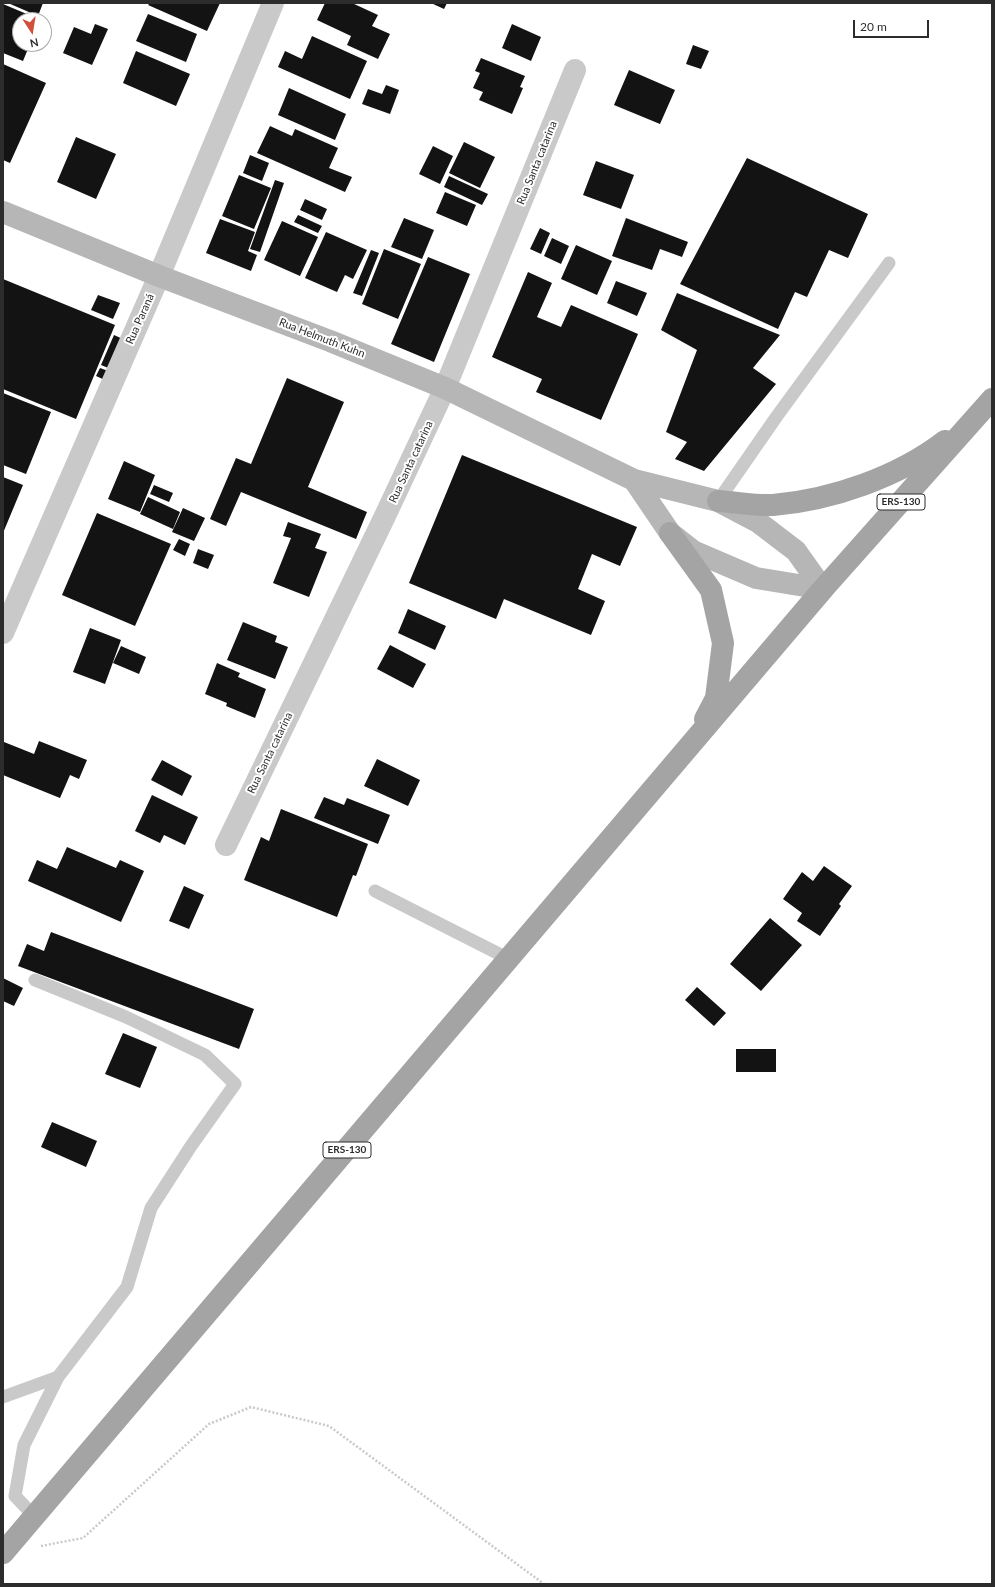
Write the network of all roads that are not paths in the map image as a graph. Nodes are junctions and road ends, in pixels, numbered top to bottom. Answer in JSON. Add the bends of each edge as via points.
{"nodes":[{"id":1,"x":273,"y":3,"type":"edge"},
{"id":2,"x":575,"y":70,"type":"dead end"},
{"id":3,"x":3,"y":212,"type":"edge"},
{"id":4,"x":889,"y":263,"type":"dead end"},
{"id":5,"x":159,"y":276,"type":"junction"},
{"id":6,"x":445,"y":388,"type":"junction"},
{"id":7,"x":992,"y":399,"type":"edge"},
{"id":8,"x":978,"y":416,"type":"junction"},
{"id":9,"x":634,"y":480,"type":"junction"},
{"id":10,"x":718,"y":501,"type":"junction"},
{"id":11,"x":670,"y":533,"type":"junction"},
{"id":12,"x":823,"y":589,"type":"junction"},
{"id":13,"x":3,"y":633,"type":"edge"},
{"id":14,"x":690,"y":747,"type":"junction"},
{"id":15,"x":226,"y":844,"type":"dead end"},
{"id":16,"x":375,"y":891,"type":"dead end"},
{"id":17,"x":509,"y":959,"type":"junction"},
{"id":18,"x":35,"y":980,"type":"dead end"},
{"id":19,"x":58,"y":1378,"type":"junction"},
{"id":20,"x":3,"y":1397,"type":"edge"},
{"id":21,"x":34,"y":1516,"type":"junction"},
{"id":22,"x":3,"y":1553,"type":"edge"}],
"edges":[{"from":1,"to":5,"type":"street","name":"Rua Paraná"},
{"from":2,"to":6,"type":"street","name":"Rua Santa catarina"},
{"from":3,"to":5,"type":"main road","name":"Rua Helmuth Kuhn"},
{"from":4,"to":10,"type":"lane"},
{"from":5,"to":6,"type":"main road","name":"Rua Helmuth Kuhn"},
{"from":5,"to":13,"type":"street","name":"Rua Paraná"},
{"from":6,"to":9,"type":"main road","name":"Rua Helmuth Kuhn"},
{"from":6,"to":15,"type":"street","name":"Rua Santa catarina"},
{"from":7,"to":8,"type":"main road","number":"ERS-130"},
{"from":8,"to":10,"type":"main road","via":[[920,457],[882,477],[828,496],[772,505]]},
{"from":8,"to":12,"type":"main road","number":"ERS-130"},
{"from":9,"to":10,"type":"main road","name":"Rua Helmuth Kuhn"},
{"from":9,"to":11,"type":"main road","name":"Rua Helmuth Kuhn"},
{"from":10,"to":12,"type":"main road","name":"Rua Helmuth Kuhn","via":[[758,522],[796,551]]},
{"from":11,"to":12,"type":"main road","name":"Rua Helmuth Kuhn","via":[[693,551],[756,578]]},
{"from":11,"to":14,"type":"main road","via":[[711,590],[723,644],[716,698]]},
{"from":12,"to":14,"type":"main road","number":"ERS-130"},
{"from":14,"to":17,"type":"main road","number":"ERS-130"},
{"from":16,"to":17,"type":"lane"},
{"from":17,"to":21,"type":"main road","number":"ERS-130"},
{"from":18,"to":19,"type":"lane","via":[[126,1017],[205,1055],[235,1084],[151,1208],[127,1287]]},
{"from":19,"to":20,"type":"lane"},
{"from":19,"to":21,"type":"lane","via":[[24,1445],[16,1496]]},
{"from":21,"to":22,"type":"main road","number":"ERS-130"}]}
